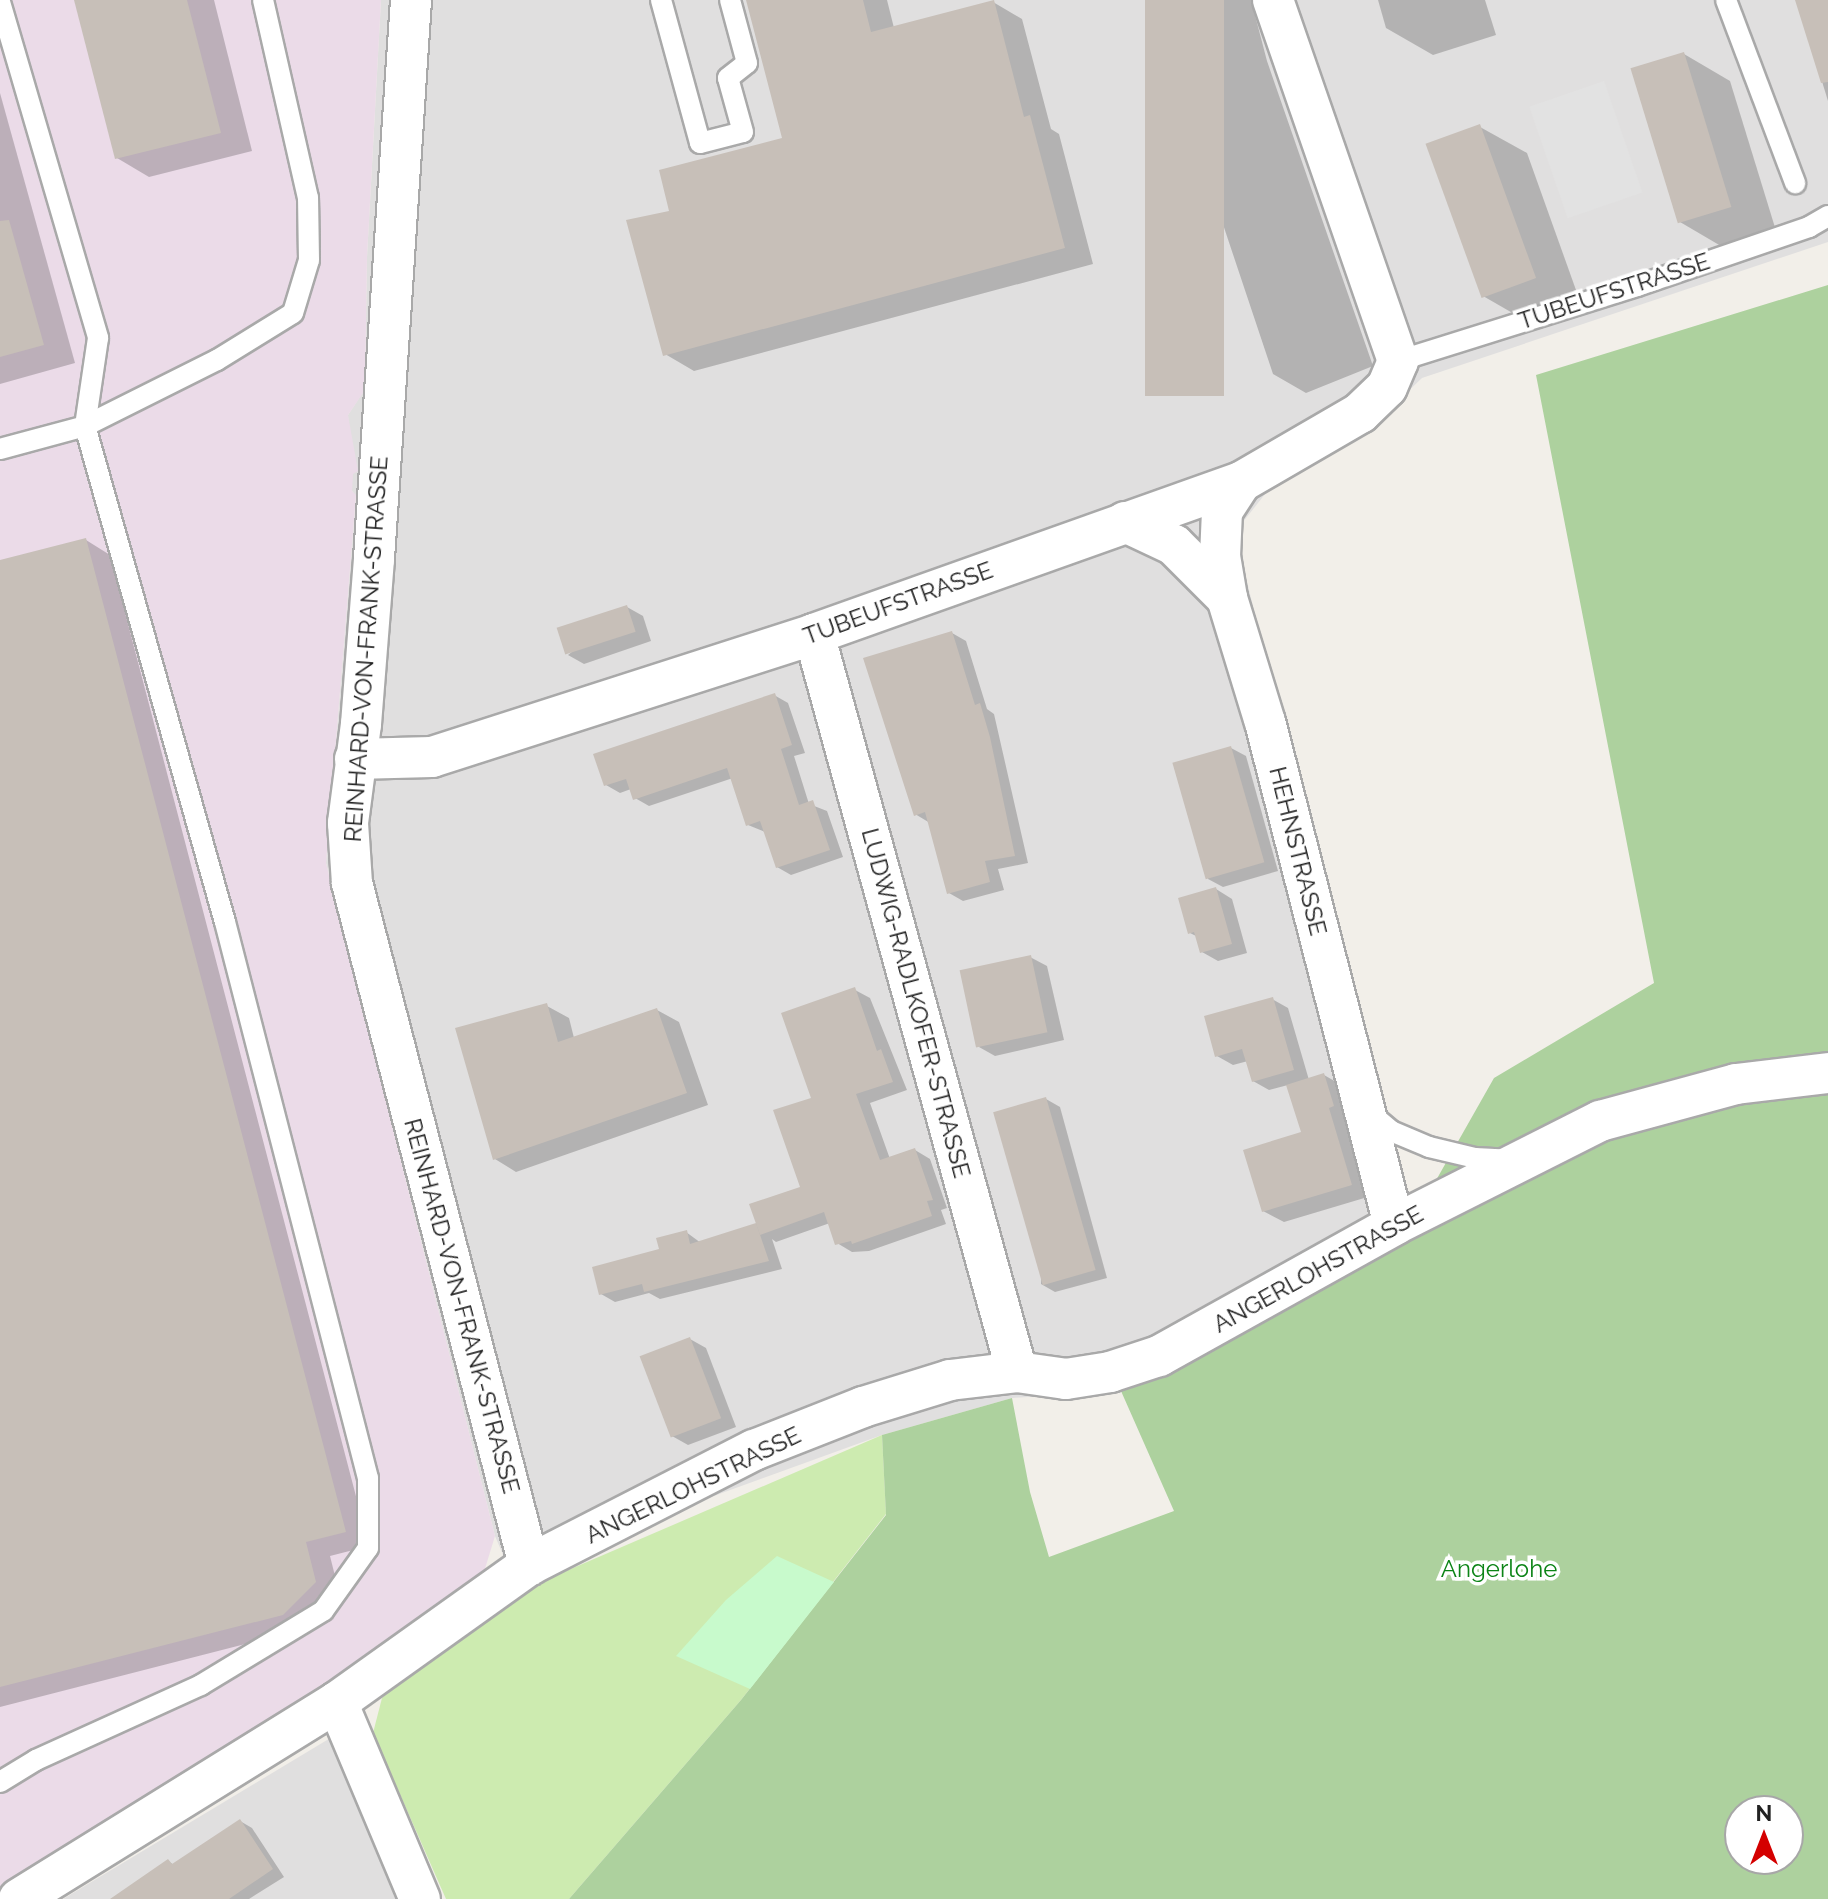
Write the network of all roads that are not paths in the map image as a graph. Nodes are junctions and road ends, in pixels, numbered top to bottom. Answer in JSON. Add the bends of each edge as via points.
{"nodes":[{"id":1,"x":263,"y":0,"type":"edge"},
{"id":2,"x":411,"y":0,"type":"edge"},
{"id":3,"x":661,"y":0,"type":"edge"},
{"id":4,"x":730,"y":0,"type":"edge"},
{"id":5,"x":1273,"y":0,"type":"edge"},
{"id":6,"x":1726,"y":0,"type":"edge"},
{"id":7,"x":0,"y":2,"type":"edge"},
{"id":8,"x":1795,"y":183,"type":"dead end"},
{"id":9,"x":1828,"y":216,"type":"edge"},
{"id":10,"x":1398,"y":361,"type":"junction"},
{"id":11,"x":85,"y":426,"type":"junction"},
{"id":12,"x":0,"y":449,"type":"edge"},
{"id":13,"x":1241,"y":482,"type":"junction"},
{"id":14,"x":1125,"y":522,"type":"junction"},
{"id":15,"x":1227,"y":598,"type":"junction"},
{"id":16,"x":814,"y":634,"type":"junction"},
{"id":17,"x":355,"y":759,"type":"junction"},
{"id":18,"x":1828,"y":1073,"type":"edge"},
{"id":19,"x":1362,"y":1106,"type":"junction"},
{"id":20,"x":1517,"y":1161,"type":"junction"},
{"id":21,"x":1394,"y":1225,"type":"junction"},
{"id":22,"x":1017,"y":1372,"type":"junction"},
{"id":23,"x":529,"y":1565,"type":"junction"},
{"id":24,"x":337,"y":1702,"type":"junction"},
{"id":25,"x":0,"y":1782,"type":"edge"},
{"id":26,"x":19,"y":1899,"type":"edge"},
{"id":27,"x":420,"y":1899,"type":"edge"}],
"edges":[{"from":1,"to":11,"type":"lane","via":[[308,198],[309,260],[293,313],[217,360]]},
{"from":2,"to":17,"type":"street","name":"REINHARD-VON-FRANK-STRASSE","via":[[374,559]]},
{"from":3,"to":4,"type":"lane","via":[[700,143],[743,132],[728,78],[747,63]]},
{"from":5,"to":10,"type":"street"},
{"from":6,"to":8,"type":"lane"},
{"from":7,"to":11,"type":"lane","via":[[98,338]]},
{"from":9,"to":10,"type":"lane","name":"TUBEUFSTRASSE","via":[[1637,286]]},
{"from":10,"to":13,"type":"street","name":"TUBEUFSTRASSE","via":[[1387,387],[1360,413]]},
{"from":11,"to":12,"type":"lane"},
{"from":11,"to":25,"type":"lane","via":[[225,922],[368,1478],[368,1548],[323,1611],[201,1685],[36,1760]]},
{"from":13,"to":14,"type":"street","name":"TUBEUFSTRASSE"},
{"from":13,"to":15,"type":"street","name":"HEHNSTRASSE","via":[[1222,511],[1220,556]]},
{"from":14,"to":15,"type":"street","name":"HEHNSTRASSE","via":[[1174,545]]},
{"from":14,"to":16,"type":"street","name":"TUBEUFSTRASSE"},
{"from":15,"to":19,"type":"street","name":"HEHNSTRASSE","via":[[1265,722]]},
{"from":16,"to":17,"type":"street","name":"TUBEUFSTRASSE","via":[[432,757]]},
{"from":16,"to":22,"type":"street","name":"LUDWIG-RADLKOFER-STRASSE"},
{"from":17,"to":23,"type":"street","name":"REINHARD-VON-FRANK-STRASSE","via":[[348,823],[352,883]]},
{"from":18,"to":20,"type":"street","name":"ANGERLOHSTRASSE","via":[[1736,1084],[1600,1121]]},
{"from":19,"to":20,"type":"lane","via":[[1391,1131],[1429,1147]]},
{"from":19,"to":21,"type":"street","name":"HEHNSTRASSE"},
{"from":20,"to":21,"type":"street","name":"ANGERLOHSTRASSE"},
{"from":21,"to":22,"type":"street","name":"ANGERLOHSTRASSE","via":[[1159,1356],[1066,1379]]},
{"from":22,"to":23,"type":"street","name":"ANGERLOHSTRASSE","via":[[950,1380],[863,1407],[767,1445]]},
{"from":23,"to":24,"type":"street","name":"ANGERLOHSTRASSE"},
{"from":24,"to":26,"type":"street","name":"ANGERLOHSTRASSE"},
{"from":24,"to":27,"type":"street"}]}
